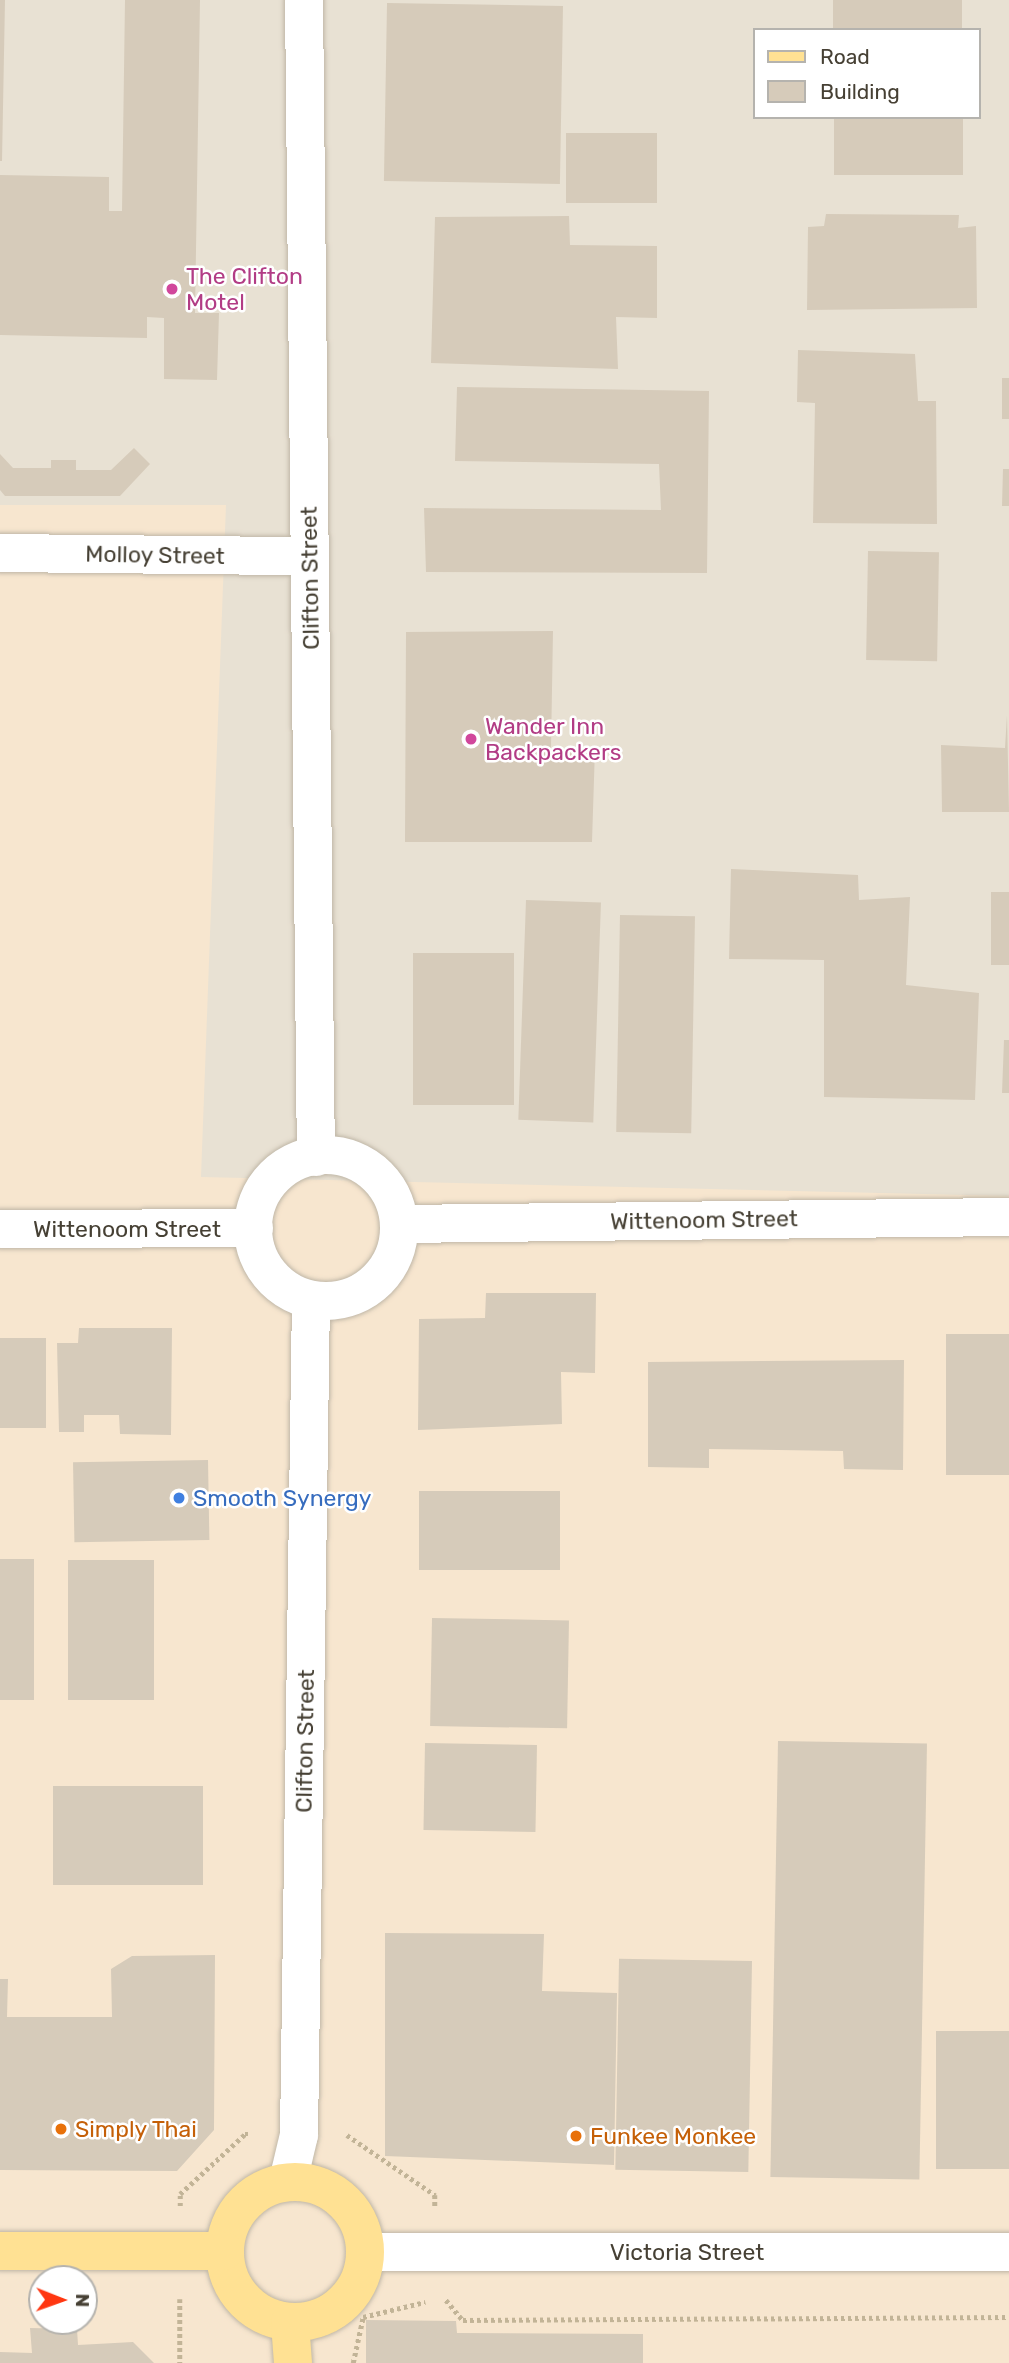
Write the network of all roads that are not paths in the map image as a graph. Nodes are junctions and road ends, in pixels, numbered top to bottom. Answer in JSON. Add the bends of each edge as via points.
{"nodes":[{"id":1,"x":304,"y":0,"type":"edge"},
{"id":2,"x":0,"y":553,"type":"edge"},
{"id":3,"x":310,"y":556,"type":"junction"},
{"id":4,"x":316,"y":1157,"type":"junction"},
{"id":5,"x":1009,"y":1217,"type":"edge"},
{"id":6,"x":399,"y":1224,"type":"junction"},
{"id":7,"x":254,"y":1228,"type":"junction"},
{"id":8,"x":0,"y":1229,"type":"edge"},
{"id":9,"x":311,"y":1300,"type":"junction"},
{"id":10,"x":288,"y":2181,"type":"junction"},
{"id":11,"x":0,"y":2251,"type":"edge"},
{"id":12,"x":224,"y":2251,"type":"junction"},
{"id":13,"x":366,"y":2252,"type":"junction"},
{"id":14,"x":1009,"y":2252,"type":"edge"},
{"id":15,"x":290,"y":2323,"type":"junction"},
{"id":16,"x":293,"y":2363,"type":"edge"}],
"edges":[{"from":1,"to":3,"type":"street","name":"Clifton Street"},
{"from":2,"to":3,"type":"street","name":"Molloy Street"},
{"from":3,"to":4,"type":"street","name":"Clifton Street"},
{"from":4,"to":6,"type":"street","via":[[352,1159],[372,1171],[387,1188]]},
{"from":4,"to":7,"type":"street","via":[[285,1168],[268,1184],[257,1205]]},
{"from":5,"to":6,"type":"street","name":"Wittenoom Street"},
{"from":6,"to":9,"type":"street","via":[[394,1257],[380,1278],[360,1293],[337,1300]]},
{"from":7,"to":8,"type":"street","name":"Wittenoom Street"},
{"from":7,"to":9,"type":"street","via":[[258,1252],[270,1274],[289,1291]]},
{"from":9,"to":10,"type":"street","name":"Clifton Street","via":[[299,2135]]},
{"from":10,"to":12,"type":"main road","via":[[268,2186],[236,2212]]},
{"from":10,"to":13,"type":"main road","via":[[311,2183],[333,2192],[350,2207],[362,2228]]},
{"from":11,"to":12,"type":"main road"},
{"from":12,"to":15,"type":"main road","via":[[227,2272],[243,2299],[269,2318]]},
{"from":13,"to":14,"type":"street","name":"Victoria Street"},
{"from":13,"to":15,"type":"main road","via":[[362,2274],[343,2303],[313,2320]]},
{"from":15,"to":16,"type":"main road"}]}
